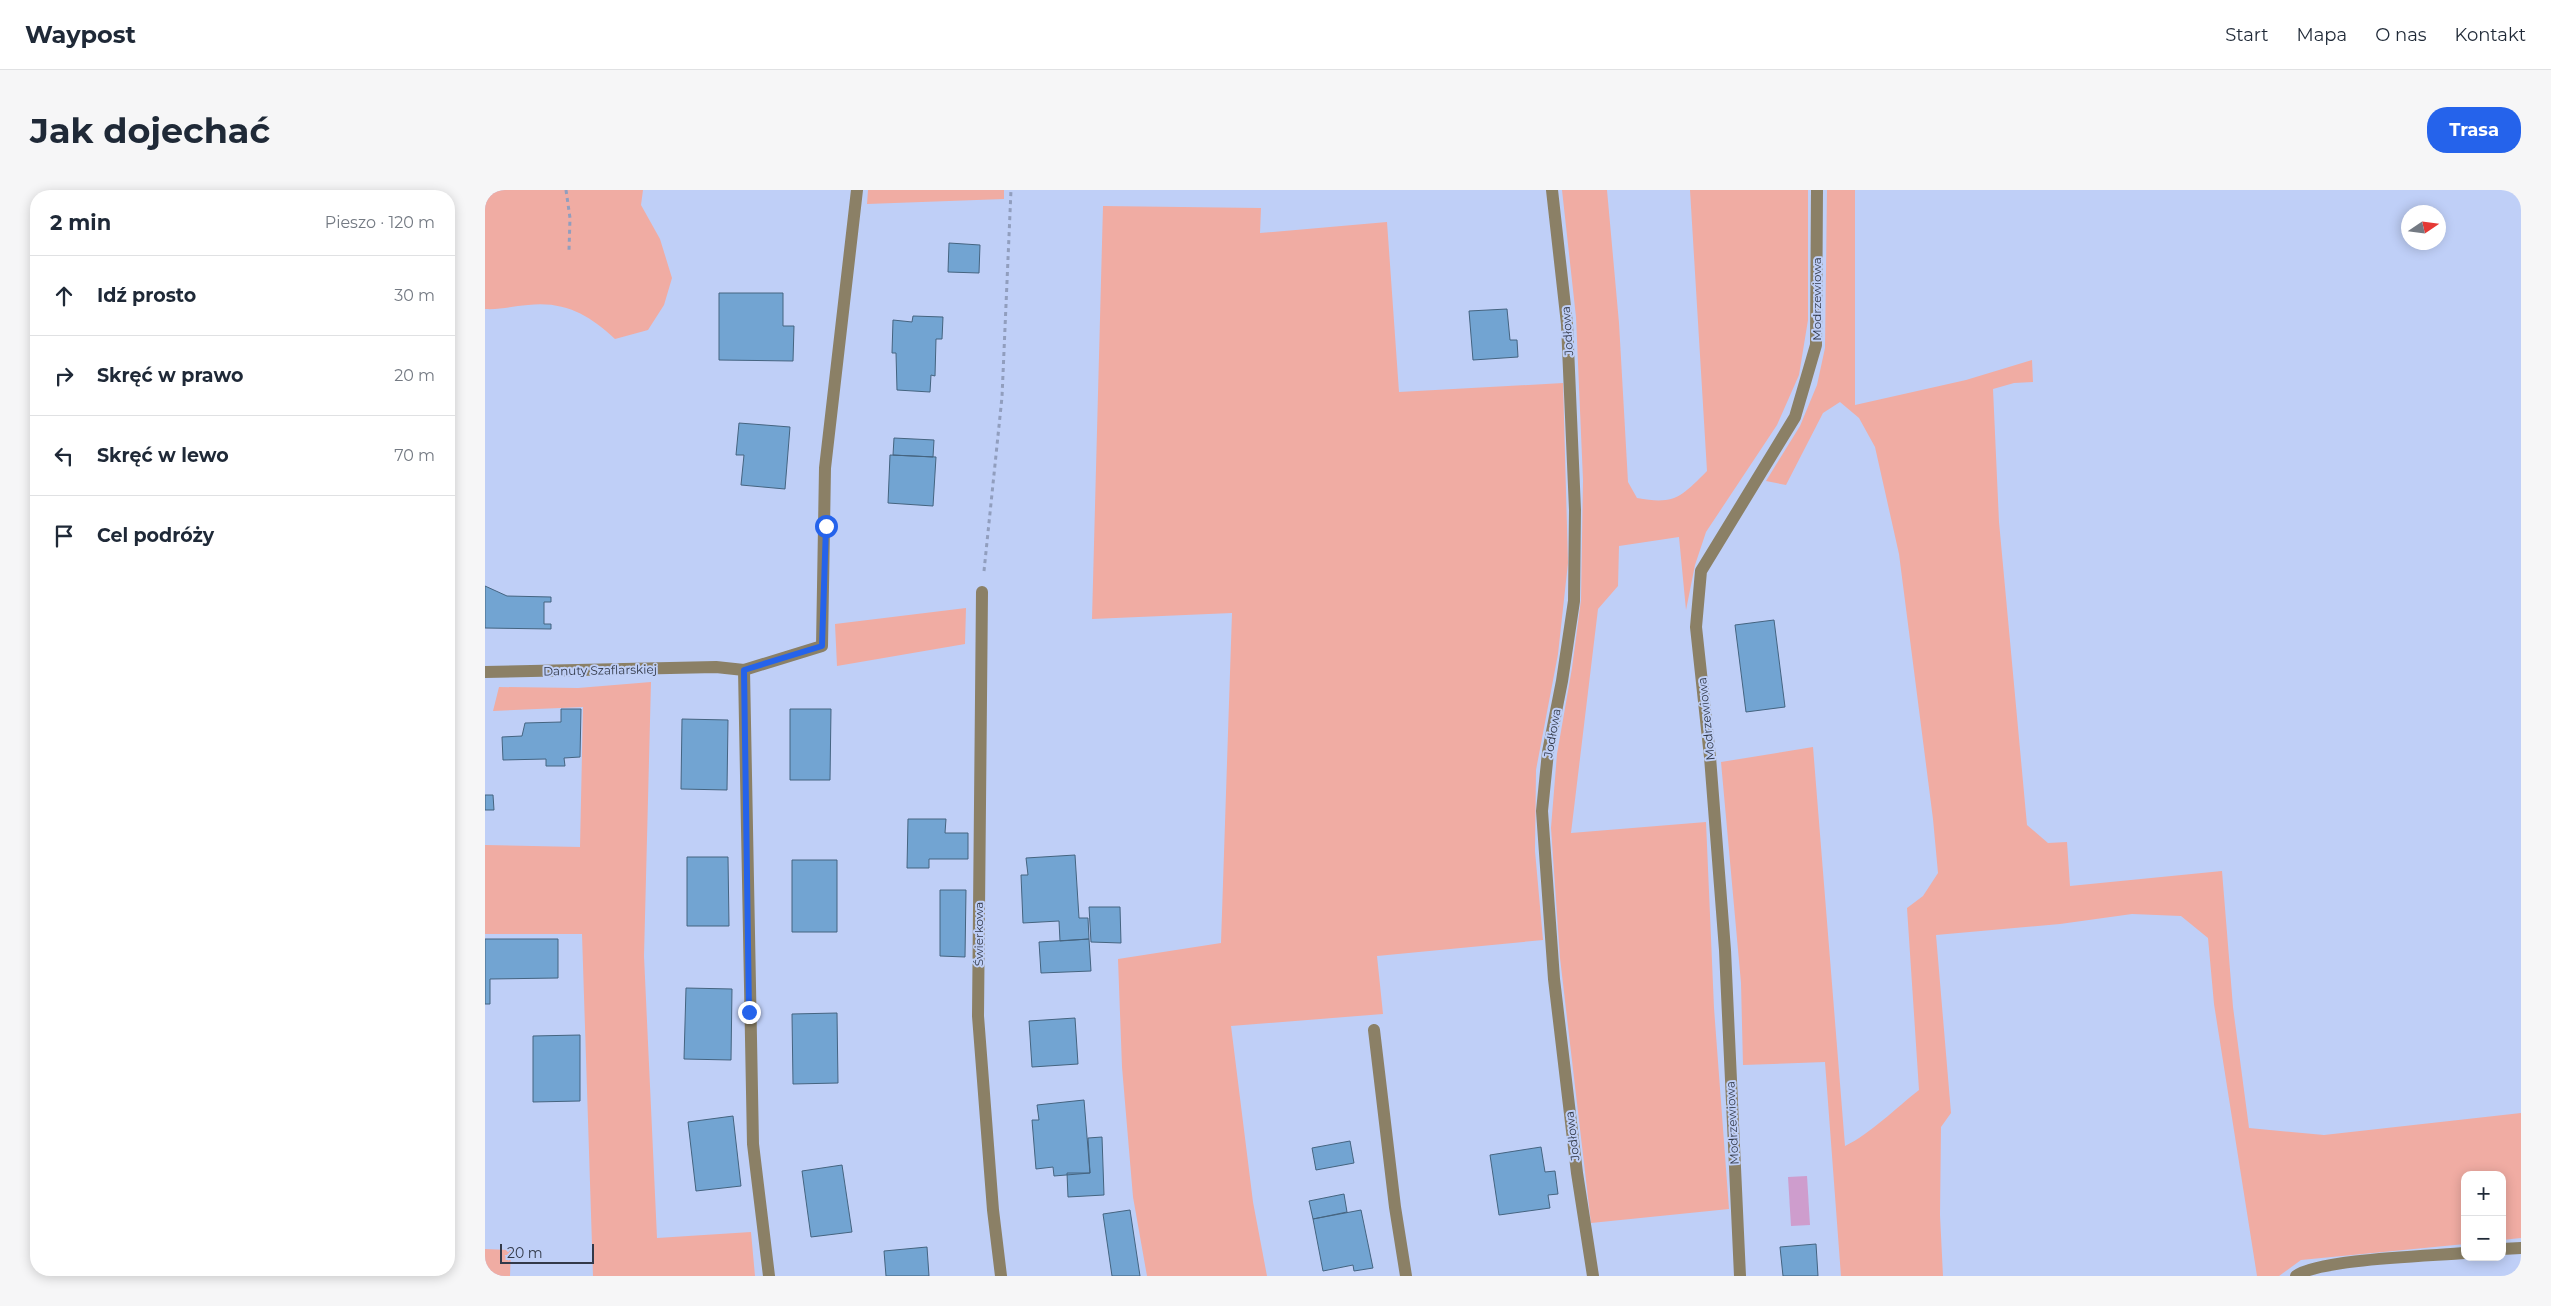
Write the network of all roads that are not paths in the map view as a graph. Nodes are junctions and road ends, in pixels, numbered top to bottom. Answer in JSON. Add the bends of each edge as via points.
{"nodes":[{"id":1,"x":857,"y":190,"type":"edge"},
{"id":2,"x":1552,"y":190,"type":"edge"},
{"id":3,"x":1817,"y":190,"type":"edge"},
{"id":4,"x":982,"y":592,"type":"road end"},
{"id":5,"x":744,"y":670,"type":"junction"},
{"id":6,"x":485,"y":672,"type":"edge"},
{"id":7,"x":1374,"y":1030,"type":"dead end"},
{"id":8,"x":2521,"y":1248,"type":"edge"},
{"id":9,"x":2506,"y":1250,"type":"edge"},
{"id":10,"x":2461,"y":1253,"type":"edge"},
{"id":11,"x":769,"y":1276,"type":"edge"},
{"id":12,"x":1001,"y":1276,"type":"edge"},
{"id":13,"x":1406,"y":1276,"type":"edge"},
{"id":14,"x":1593,"y":1276,"type":"edge"},
{"id":15,"x":1740,"y":1276,"type":"edge"},
{"id":16,"x":2296,"y":1276,"type":"edge"}],
"edges":[{"from":1,"to":5,"type":"street","via":[[825,468],[822,646]]},
{"from":2,"to":14,"type":"street","name":"Jodłowa","via":[[1567,324],[1575,510],[1574,601],[1548,752],[1542,811],[1554,979]]},
{"from":3,"to":15,"type":"street","name":"Modrzewiowa","via":[[1816,345],[1795,417],[1701,571],[1696,627],[1725,950]]},
{"from":4,"to":12,"type":"street","name":"Świerkowa","via":[[978,1016]]},
{"from":5,"to":6,"type":"street","name":"Danuty Szaflarskiej","via":[[716,667]]},
{"from":5,"to":11,"type":"street","via":[[753,1144]]},
{"from":7,"to":13,"type":"street"},
{"from":8,"to":9,"type":"street"},
{"from":10,"to":16,"type":"street","via":[[2326,1265]]}]}
